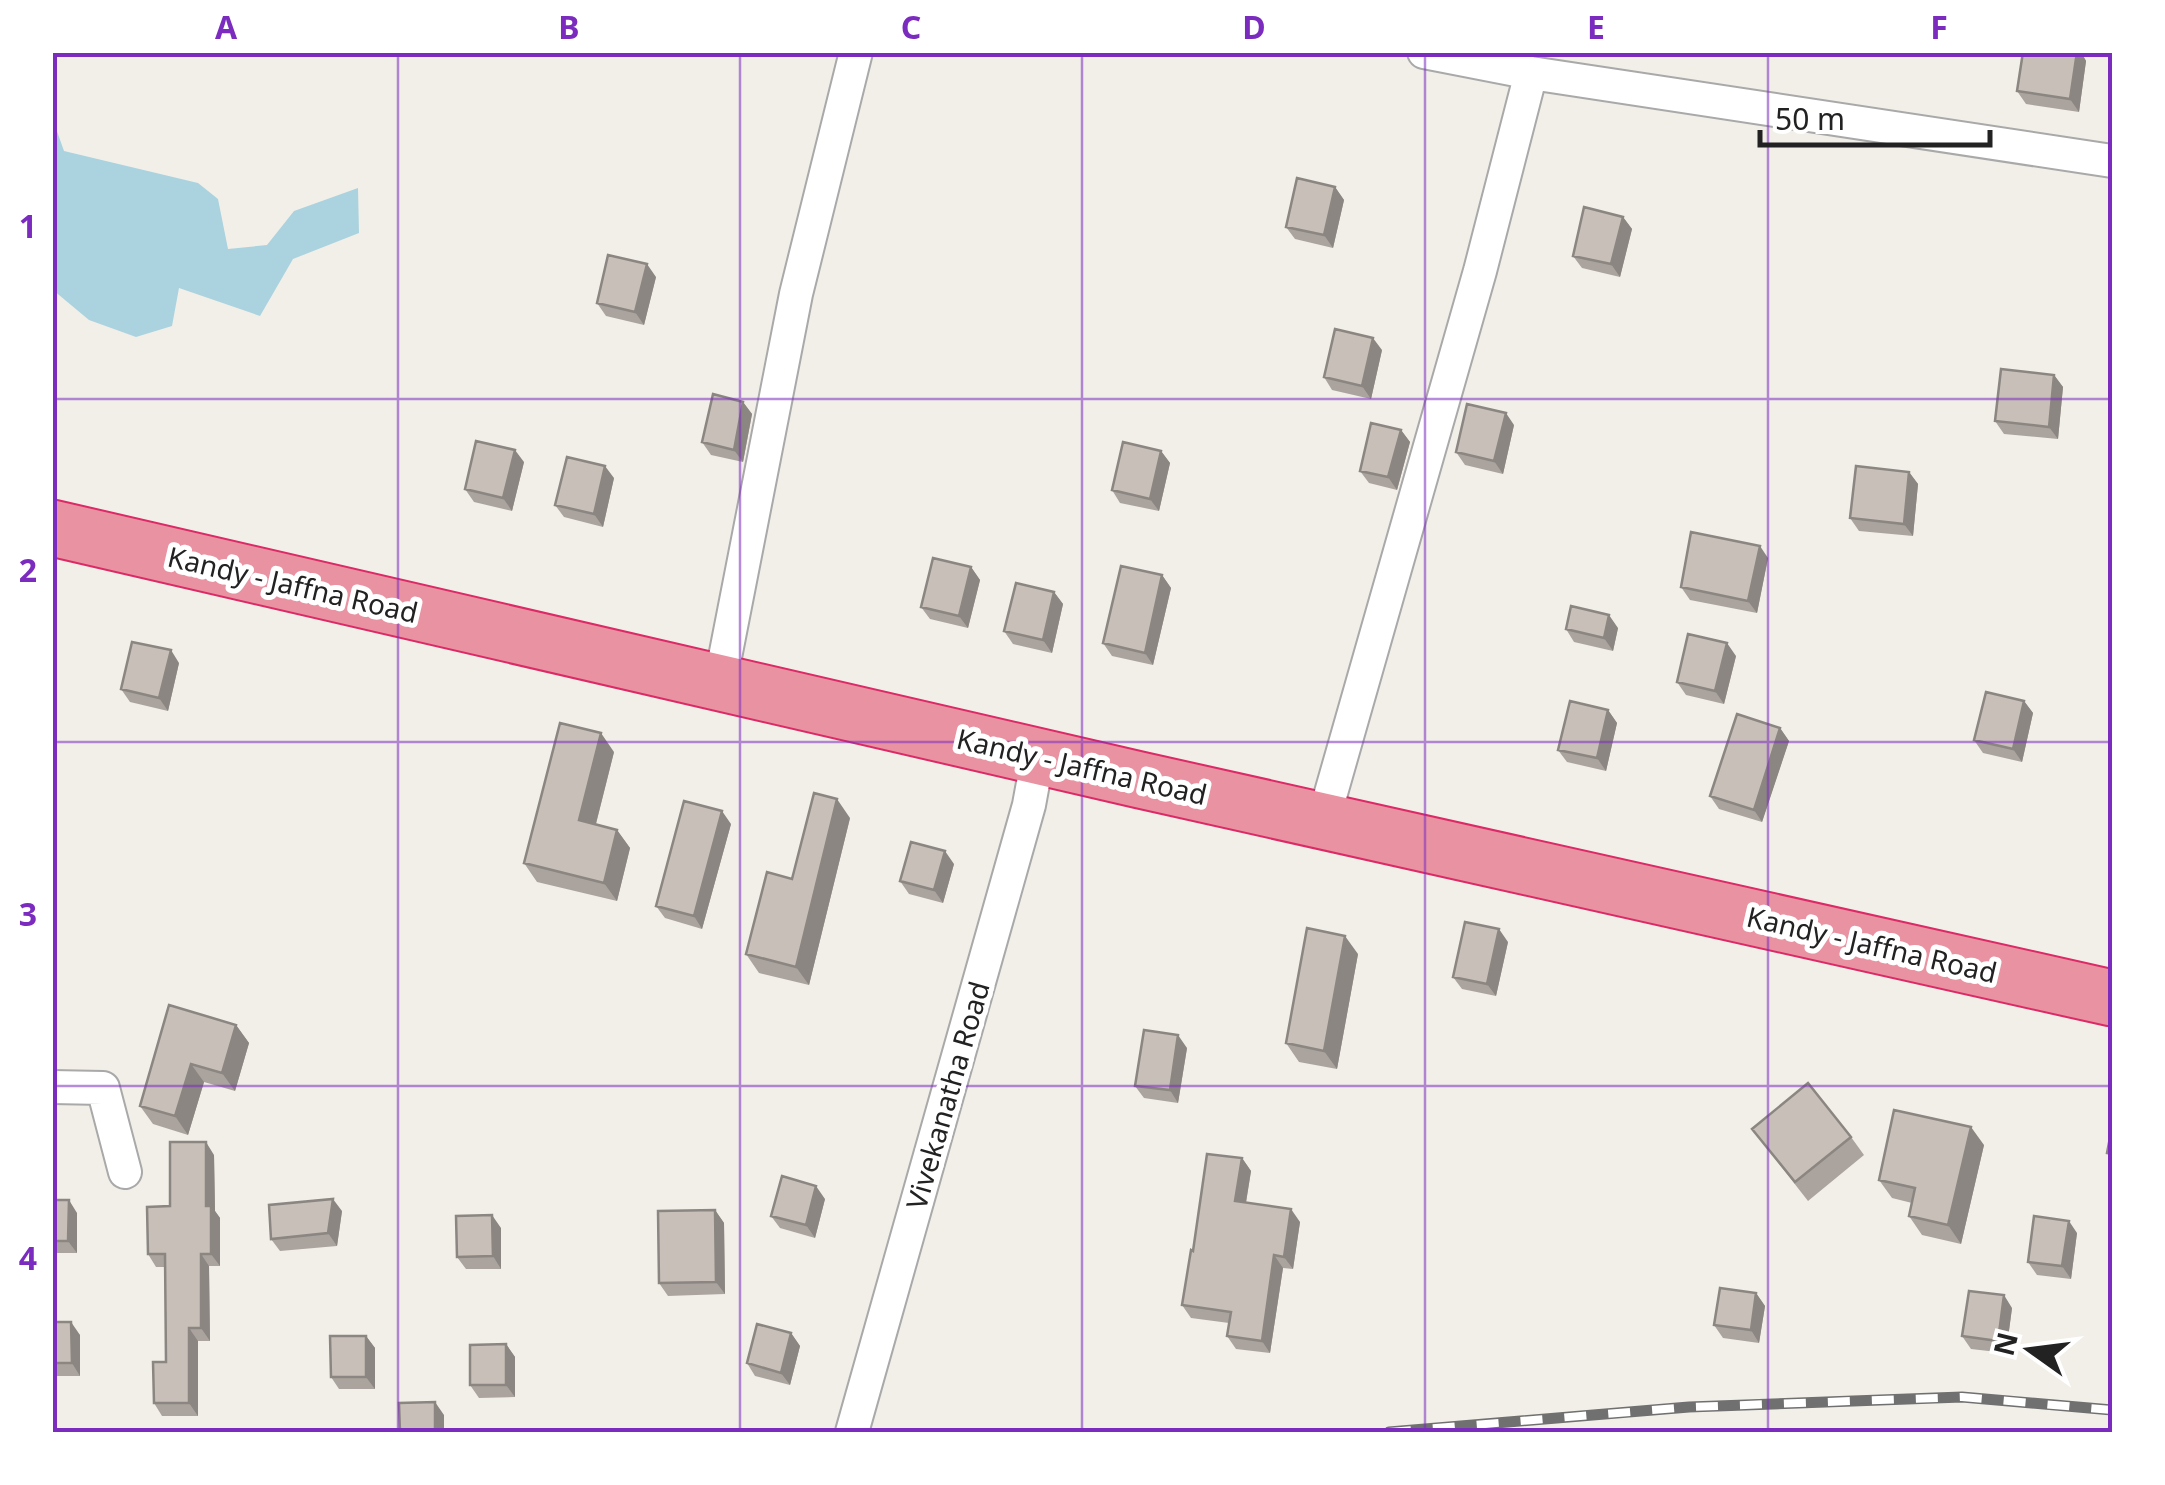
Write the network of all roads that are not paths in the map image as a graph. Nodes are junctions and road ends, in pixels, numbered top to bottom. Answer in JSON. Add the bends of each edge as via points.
{"nodes":[{"id":1,"x":856,"y":52,"type":"edge"},
{"id":2,"x":1424,"y":52,"type":"edge"},
{"id":3,"x":1531,"y":73,"type":"junction"},
{"id":4,"x":2112,"y":161,"type":"edge"},
{"id":5,"x":52,"y":528,"type":"edge"},
{"id":6,"x":720,"y":683,"type":"junction"},
{"id":7,"x":1038,"y":756,"type":"junction"},
{"id":8,"x":1323,"y":821,"type":"junction"},
{"id":9,"x":2112,"y":998,"type":"edge"},
{"id":10,"x":52,"y":1087,"type":"edge"},
{"id":11,"x":126,"y":1172,"type":"dead end"},
{"id":12,"x":852,"y":1432,"type":"edge"}],
"edges":[{"from":1,"to":6,"type":"street","via":[[796,294]]},
{"from":2,"to":3,"type":"street"},
{"from":3,"to":4,"type":"street"},
{"from":3,"to":8,"type":"street"},
{"from":5,"to":6,"type":"highway","name":"Kandy - Jaffna Road"},
{"from":6,"to":7,"type":"highway","name":"Kandy - Jaffna Road"},
{"from":7,"to":8,"type":"highway","name":"Kandy - Jaffna Road"},
{"from":7,"to":12,"type":"street","name":"Vivekanatha Road"},
{"from":8,"to":9,"type":"highway","name":"Kandy - Jaffna Road"},
{"from":10,"to":11,"type":"street","via":[[104,1088]]}]}
